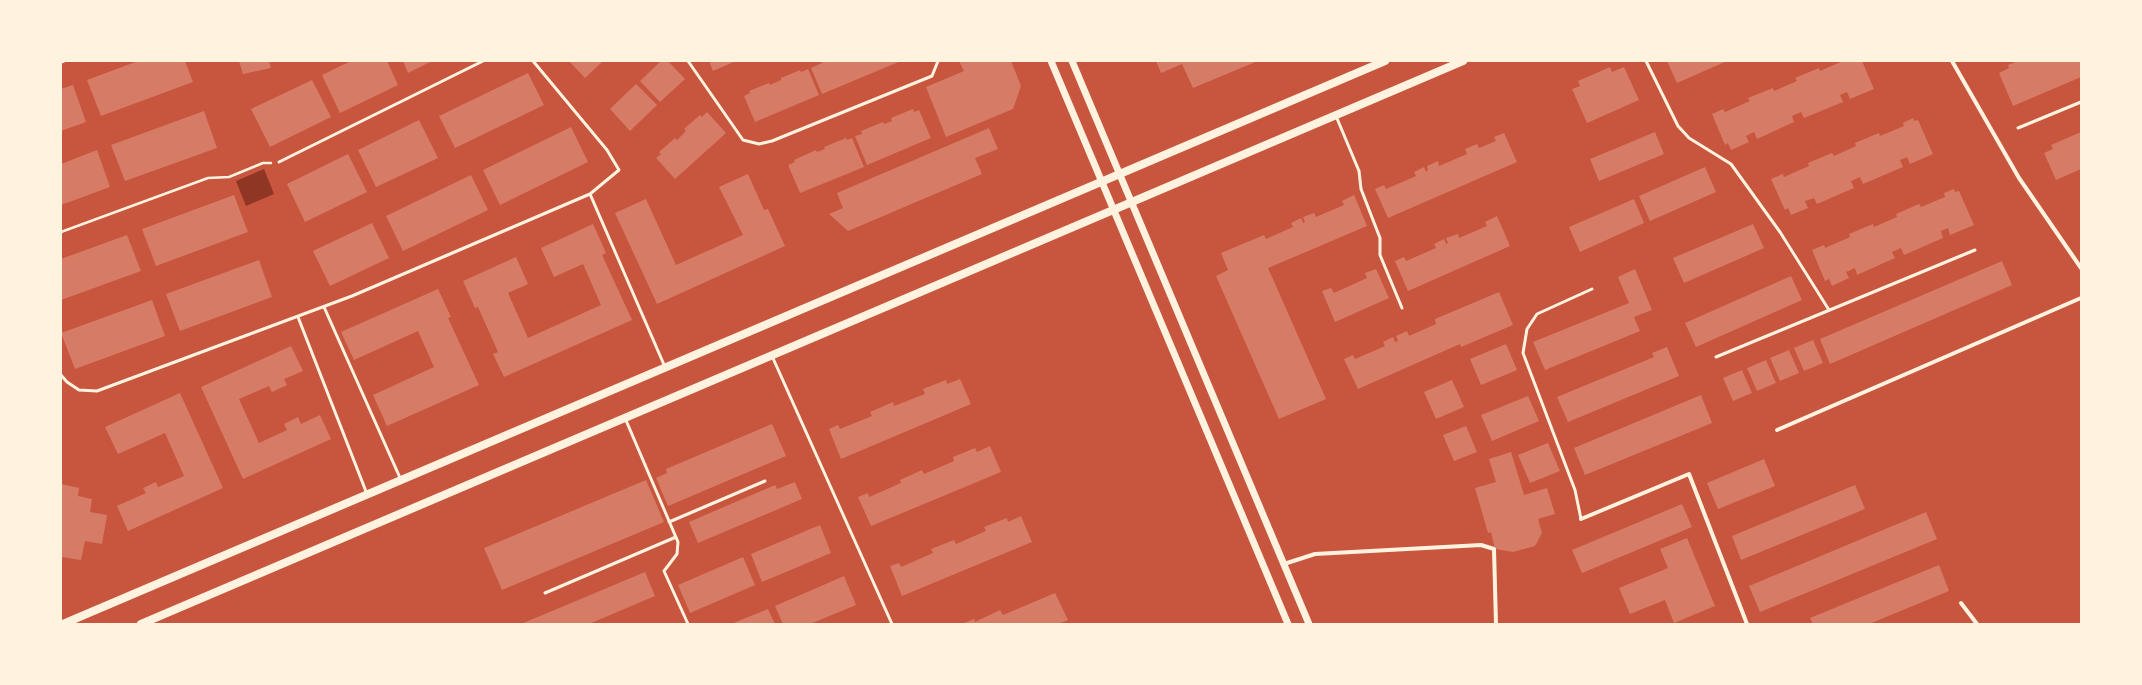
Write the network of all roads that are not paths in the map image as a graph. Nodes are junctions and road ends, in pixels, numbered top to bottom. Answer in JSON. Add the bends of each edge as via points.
{"nodes":[{"id":1,"x":64,"y":61,"type":"edge"},
{"id":2,"x":483,"y":61,"type":"edge"},
{"id":3,"x":533,"y":61,"type":"edge"},
{"id":4,"x":688,"y":61,"type":"edge"},
{"id":5,"x":938,"y":61,"type":"edge"},
{"id":6,"x":1051,"y":61,"type":"edge"},
{"id":7,"x":1072,"y":61,"type":"edge"},
{"id":8,"x":1385,"y":61,"type":"edge"},
{"id":9,"x":1463,"y":61,"type":"edge"},
{"id":10,"x":1646,"y":61,"type":"edge"},
{"id":11,"x":1952,"y":61,"type":"edge"},
{"id":12,"x":61,"y":62,"type":"edge"},
{"id":13,"x":2081,"y":102,"type":"edge"},
{"id":14,"x":1336,"y":116,"type":"junction"},
{"id":15,"x":2018,"y":128,"type":"dead end"},
{"id":16,"x":279,"y":162,"type":"road end"},
{"id":17,"x":1120,"y":174,"type":"junction"},
{"id":18,"x":1102,"y":182,"type":"junction"},
{"id":19,"x":590,"y":194,"type":"junction"},
{"id":20,"x":1132,"y":203,"type":"junction"},
{"id":21,"x":1114,"y":210,"type":"junction"},
{"id":22,"x":1974,"y":250,"type":"dead end"},
{"id":23,"x":2081,"y":268,"type":"edge"},
{"id":24,"x":1592,"y":289,"type":"dead end"},
{"id":25,"x":2081,"y":298,"type":"edge"},
{"id":26,"x":324,"y":307,"type":"junction"},
{"id":27,"x":1402,"y":308,"type":"dead end"},
{"id":28,"x":1829,"y":310,"type":"junction"},
{"id":29,"x":298,"y":317,"type":"junction"},
{"id":30,"x":772,"y":356,"type":"junction"},
{"id":31,"x":1716,"y":357,"type":"dead end"},
{"id":32,"x":666,"y":368,"type":"junction"},
{"id":33,"x":61,"y":375,"type":"edge"},
{"id":34,"x":624,"y":418,"type":"junction"},
{"id":35,"x":1777,"y":430,"type":"dead end"},
{"id":36,"x":401,"y":480,"type":"junction"},
{"id":37,"x":765,"y":481,"type":"dead end"},
{"id":38,"x":367,"y":495,"type":"junction"},
{"id":39,"x":1581,"y":519,"type":"joint"},
{"id":40,"x":670,"y":522,"type":"junction"},
{"id":41,"x":676,"y":537,"type":"junction"},
{"id":42,"x":1284,"y":564,"type":"junction"},
{"id":43,"x":546,"y":593,"type":"dead end"},
{"id":44,"x":1961,"y":603,"type":"dead end"},
{"id":45,"x":63,"y":624,"type":"edge"},
{"id":46,"x":142,"y":624,"type":"edge"},
{"id":47,"x":688,"y":624,"type":"edge"},
{"id":48,"x":892,"y":624,"type":"edge"},
{"id":49,"x":1288,"y":624,"type":"edge"},
{"id":50,"x":1309,"y":624,"type":"edge"},
{"id":51,"x":1496,"y":624,"type":"edge"},
{"id":52,"x":1747,"y":624,"type":"edge"},
{"id":53,"x":1977,"y":624,"type":"edge"}],
"edges":[{"from":1,"to":12,"type":"lane"},
{"from":2,"to":16,"type":"lane"},
{"from":3,"to":19,"type":"lane","via":[[607,150],[619,170]]},
{"from":4,"to":5,"type":"lane","via":[[743,140],[759,144],[932,76]]},
{"from":6,"to":18,"type":"street"},
{"from":7,"to":17,"type":"street"},
{"from":8,"to":17,"type":"main road"},
{"from":9,"to":14,"type":"main road"},
{"from":10,"to":28,"type":"lane","via":[[1678,126],[1688,138],[1731,164],[1780,232]]},
{"from":11,"to":23,"type":"street","via":[[2019,178]]},
{"from":13,"to":15,"type":"lane"},
{"from":14,"to":20,"type":"main road"},
{"from":14,"to":27,"type":"lane","via":[[1360,171],[1361,189],[1380,238],[1380,255]]},
{"from":17,"to":18,"type":"main road"},
{"from":17,"to":20,"type":"street"},
{"from":18,"to":21,"type":"street"},
{"from":18,"to":32,"type":"main road"},
{"from":19,"to":26,"type":"lane"},
{"from":19,"to":32,"type":"lane"},
{"from":20,"to":21,"type":"main road"},
{"from":20,"to":42,"type":"street"},
{"from":21,"to":30,"type":"main road"},
{"from":21,"to":49,"type":"street"},
{"from":22,"to":28,"type":"lane"},
{"from":24,"to":39,"type":"lane","via":[[1537,314],[1527,329],[1523,353],[1575,490]]},
{"from":25,"to":35,"type":"street"},
{"from":26,"to":29,"type":"lane"},
{"from":26,"to":36,"type":"lane"},
{"from":28,"to":31,"type":"lane"},
{"from":29,"to":33,"type":"lane","via":[[97,391],[79,390]]},
{"from":29,"to":38,"type":"lane"},
{"from":30,"to":34,"type":"main road"},
{"from":30,"to":48,"type":"lane"},
{"from":32,"to":36,"type":"main road"},
{"from":34,"to":40,"type":"lane"},
{"from":34,"to":46,"type":"main road"},
{"from":36,"to":38,"type":"main road"},
{"from":37,"to":40,"type":"lane"},
{"from":38,"to":45,"type":"main road"},
{"from":39,"to":52,"type":"street","via":[[1689,474]]},
{"from":40,"to":41,"type":"lane"},
{"from":41,"to":43,"type":"lane"},
{"from":41,"to":47,"type":"lane","via":[[677,554],[664,571]]},
{"from":42,"to":50,"type":"street"},
{"from":42,"to":51,"type":"street","via":[[1315,554],[1481,545],[1494,549]]},
{"from":44,"to":53,"type":"street"}]}
